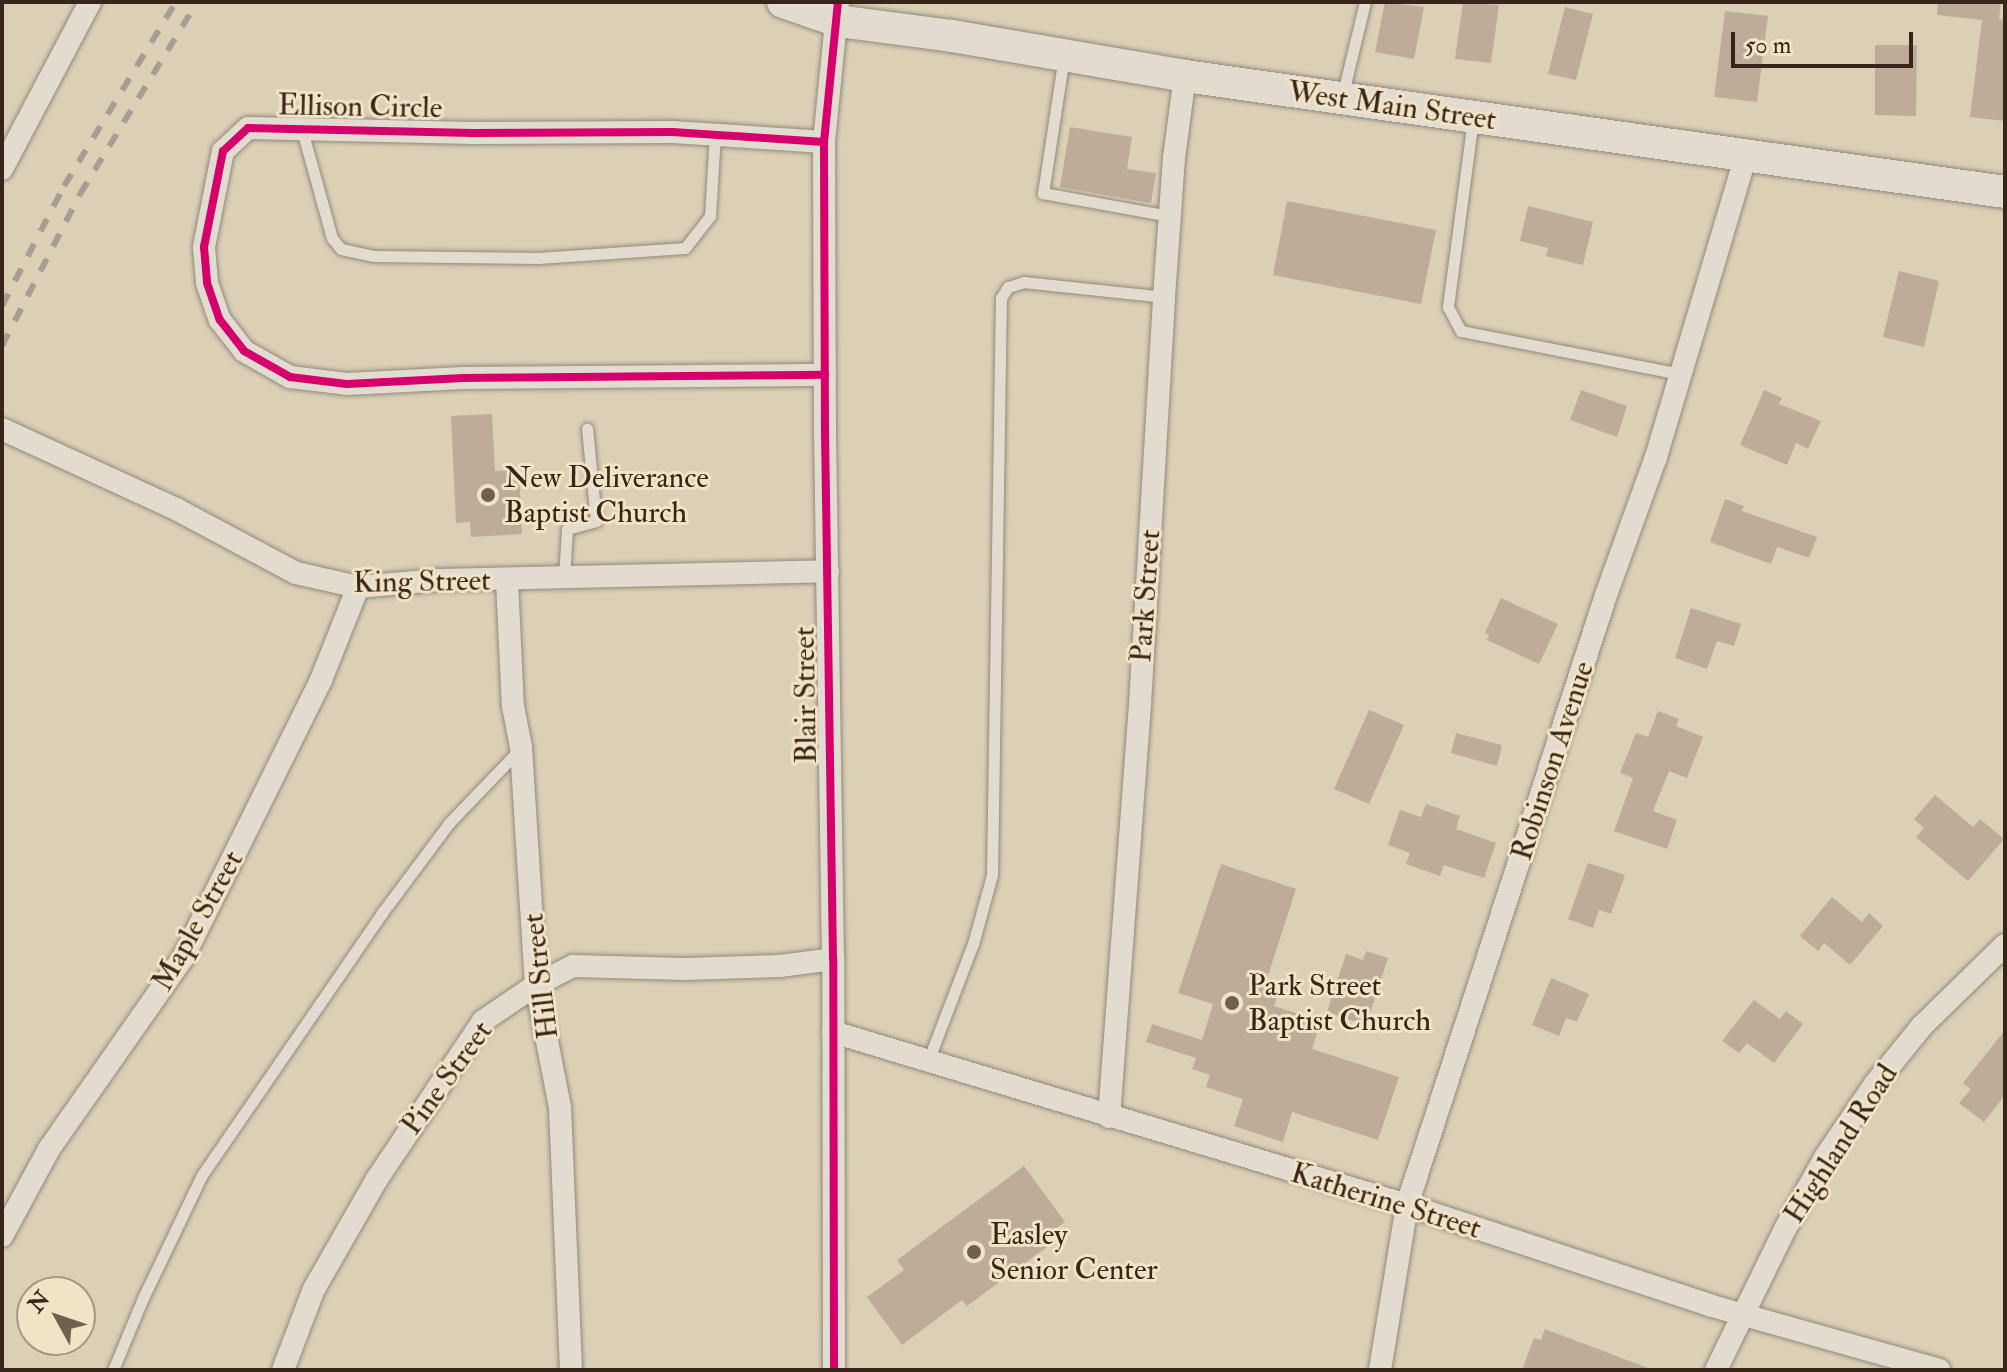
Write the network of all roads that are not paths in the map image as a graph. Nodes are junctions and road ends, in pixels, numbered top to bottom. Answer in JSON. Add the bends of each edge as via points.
{"nodes":[{"id":1,"x":90,"y":2,"type":"edge"},
{"id":2,"x":783,"y":2,"type":"edge"},
{"id":3,"x":1365,"y":2,"type":"edge"},
{"id":4,"x":838,"y":12,"type":"edge"},
{"id":5,"x":1064,"y":54,"type":"junction"},
{"id":6,"x":1185,"y":76,"type":"junction"},
{"id":7,"x":1342,"y":98,"type":"junction"},
{"id":8,"x":1473,"y":118,"type":"junction"},
{"id":9,"x":302,"y":130,"type":"junction"},
{"id":10,"x":715,"y":135,"type":"junction"},
{"id":11,"x":824,"y":142,"type":"junction"},
{"id":12,"x":1745,"y":158,"type":"junction"},
{"id":13,"x":2,"y":169,"type":"edge"},
{"id":14,"x":2005,"y":192,"type":"edge"},
{"id":15,"x":1170,"y":216,"type":"junction"},
{"id":16,"x":1164,"y":297,"type":"junction"},
{"id":17,"x":1680,"y":374,"type":"junction"},
{"id":18,"x":825,"y":375,"type":"junction"},
{"id":19,"x":587,"y":428,"type":"dead end"},
{"id":20,"x":2,"y":429,"type":"edge"},
{"id":21,"x":828,"y":571,"type":"junction"},
{"id":22,"x":564,"y":577,"type":"junction"},
{"id":23,"x":507,"y":581,"type":"junction"},
{"id":24,"x":358,"y":587,"type":"junction"},
{"id":25,"x":521,"y":747,"type":"junction"},
{"id":26,"x":2005,"y":945,"type":"edge"},
{"id":27,"x":833,"y":959,"type":"junction"},
{"id":28,"x":536,"y":985,"type":"junction"},
{"id":29,"x":833,"y":1032,"type":"junction"},
{"id":30,"x":928,"y":1061,"type":"junction"},
{"id":31,"x":1109,"y":1117,"type":"junction"},
{"id":32,"x":1407,"y":1205,"type":"junction"},
{"id":33,"x":2,"y":1236,"type":"edge"},
{"id":34,"x":1742,"y":1314,"type":"junction"},
{"id":35,"x":113,"y":1370,"type":"edge"},
{"id":36,"x":283,"y":1370,"type":"edge"},
{"id":37,"x":571,"y":1370,"type":"edge"},
{"id":38,"x":834,"y":1370,"type":"edge"},
{"id":39,"x":1380,"y":1370,"type":"edge"},
{"id":40,"x":1716,"y":1370,"type":"edge"},
{"id":41,"x":1939,"y":1370,"type":"edge"}],
"edges":[{"from":1,"to":13,"type":"street"},
{"from":2,"to":4,"type":"main road","name":"West Main Street"},
{"from":3,"to":7,"type":"lane"},
{"from":4,"to":5,"type":"main road","name":"West Main Street"},
{"from":4,"to":11,"type":"street","name":"Blair Street"},
{"from":5,"to":6,"type":"main road","name":"West Main Street"},
{"from":5,"to":15,"type":"lane","via":[[1043,193]]},
{"from":6,"to":7,"type":"main road","name":"West Main Street"},
{"from":6,"to":15,"type":"street","name":"Park Street"},
{"from":7,"to":8,"type":"main road","name":"West Main Street"},
{"from":8,"to":12,"type":"main road","name":"West Main Street"},
{"from":8,"to":17,"type":"lane","via":[[1448,307],[1461,331]]},
{"from":9,"to":10,"type":"street","name":"Ellison Circle"},
{"from":9,"to":10,"type":"lane","via":[[332,238],[341,249],[374,256],[538,258],[685,248],[710,216]]},
{"from":9,"to":18,"type":"street","name":"Ellison Circle","via":[[248,128],[223,151],[204,247],[207,283],[220,320],[244,351],[290,377],[347,384]]},
{"from":10,"to":11,"type":"street","name":"Ellison Circle"},
{"from":11,"to":18,"type":"street","name":"Blair Street"},
{"from":12,"to":14,"type":"main road","name":"West Main Street"},
{"from":12,"to":17,"type":"street","name":"Robinson Avenue"},
{"from":15,"to":16,"type":"street","name":"Park Street"},
{"from":16,"to":30,"type":"lane","via":[[1024,282],[1008,287],[1001,298],[992,875],[973,944]]},
{"from":16,"to":31,"type":"street","name":"Park Street"},
{"from":17,"to":32,"type":"street","name":"Robinson Avenue"},
{"from":18,"to":21,"type":"street","name":"Blair Street"},
{"from":19,"to":22,"type":"lane","via":[[596,521],[567,529]]},
{"from":20,"to":24,"type":"street","name":"King Street","via":[[176,509],[296,573]]},
{"from":21,"to":22,"type":"street","name":"King Street"},
{"from":21,"to":27,"type":"street","name":"Blair Street"},
{"from":22,"to":23,"type":"street","name":"King Street"},
{"from":23,"to":24,"type":"street","name":"King Street"},
{"from":23,"to":25,"type":"street","name":"Hill Street","via":[[513,706]]},
{"from":24,"to":33,"type":"street","name":"Maple Street","via":[[321,680],[184,956],[49,1149]]},
{"from":25,"to":28,"type":"street","name":"Hill Street"},
{"from":25,"to":35,"type":"lane","via":[[449,823],[407,879],[202,1175]]},
{"from":26,"to":34,"type":"street","name":"Highland Road","via":[[1922,1026],[1875,1084],[1826,1156]]},
{"from":27,"to":28,"type":"street","name":"Pine Street","via":[[685,969],[573,966]]},
{"from":27,"to":29,"type":"street","name":"Blair Street"},
{"from":28,"to":36,"type":"street","name":"Pine Street","via":[[483,1021],[423,1106],[314,1289]]},
{"from":28,"to":37,"type":"street","name":"Hill Street","via":[[560,1107]]},
{"from":29,"to":30,"type":"street","name":"Katherine Street"},
{"from":29,"to":38,"type":"street","name":"Blair Street"},
{"from":30,"to":31,"type":"street","name":"Katherine Street"},
{"from":31,"to":32,"type":"street","name":"Katherine Street"},
{"from":32,"to":34,"type":"street","name":"Katherine Street"},
{"from":32,"to":39,"type":"street","name":"Robinson Avenue"},
{"from":34,"to":40,"type":"street","name":"Highland Road"},
{"from":34,"to":41,"type":"street","name":"Katherine Street"}]}
